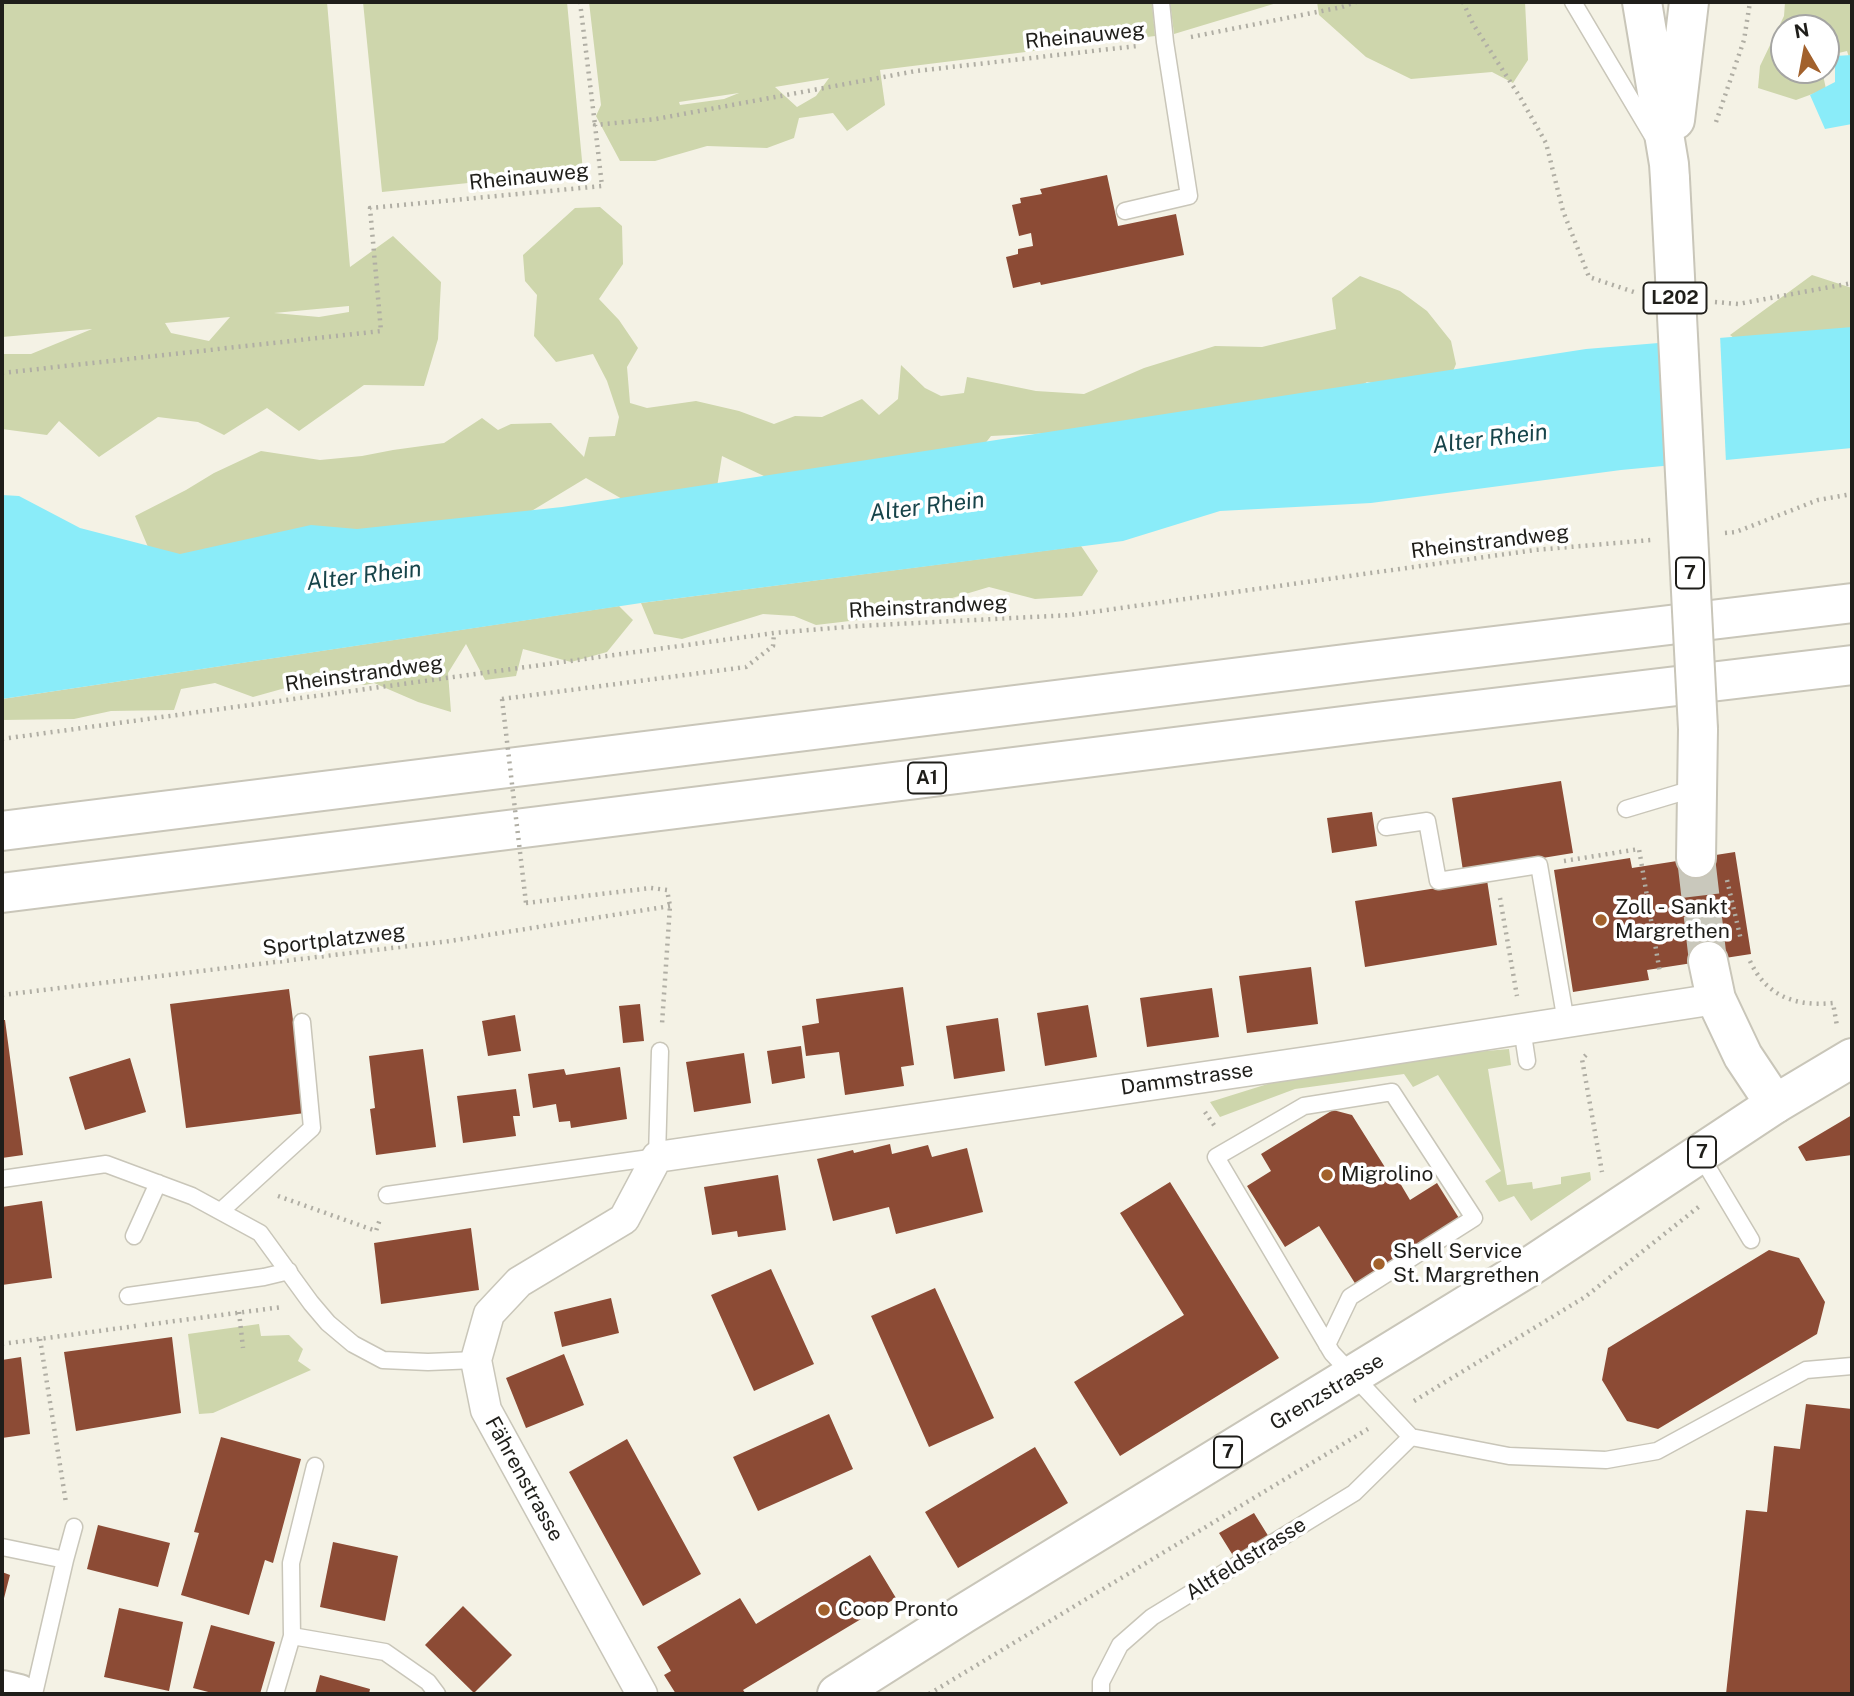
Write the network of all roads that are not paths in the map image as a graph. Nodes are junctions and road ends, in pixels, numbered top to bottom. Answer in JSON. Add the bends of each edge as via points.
{"nodes":[{"id":1,"x":1161,"y":2,"type":"edge"},
{"id":2,"x":1573,"y":2,"type":"edge"},
{"id":3,"x":1643,"y":2,"type":"edge"},
{"id":4,"x":1689,"y":2,"type":"edge"},
{"id":5,"x":1669,"y":171,"type":"junction"},
{"id":6,"x":1125,"y":211,"type":"dead end"},
{"id":7,"x":1681,"y":418,"type":"joint"},
{"id":8,"x":1852,"y":603,"type":"edge"},
{"id":9,"x":1852,"y":665,"type":"edge"},
{"id":10,"x":1699,"y":787,"type":"junction"},
{"id":11,"x":1626,"y":809,"type":"dead end"},
{"id":12,"x":1387,"y":827,"type":"dead end"},
{"id":13,"x":2,"y":831,"type":"edge"},
{"id":14,"x":1711,"y":868,"type":"tunnel mouth"},
{"id":15,"x":2,"y":894,"type":"edge"},
{"id":16,"x":1708,"y":961,"type":"tunnel mouth"},
{"id":17,"x":1716,"y":999,"type":"junction"},
{"id":18,"x":302,"y":1022,"type":"dead end"},
{"id":19,"x":1566,"y":1022,"type":"junction"},
{"id":20,"x":1522,"y":1028,"type":"junction"},
{"id":21,"x":660,"y":1051,"type":"road end"},
{"id":22,"x":1852,"y":1058,"type":"edge"},
{"id":23,"x":1527,"y":1061,"type":"dead end"},
{"id":24,"x":1775,"y":1104,"type":"junction"},
{"id":25,"x":1699,"y":1153,"type":"junction"},
{"id":26,"x":657,"y":1157,"type":"junction"},
{"id":27,"x":2,"y":1179,"type":"edge"},
{"id":28,"x":158,"y":1184,"type":"junction"},
{"id":29,"x":387,"y":1195,"type":"road end"},
{"id":30,"x":222,"y":1210,"type":"junction"},
{"id":31,"x":134,"y":1236,"type":"dead end"},
{"id":32,"x":1751,"y":1240,"type":"dead end"},
{"id":33,"x":289,"y":1270,"type":"junction"},
{"id":34,"x":128,"y":1296,"type":"dead end"},
{"id":35,"x":1327,"y":1345,"type":"junction"},
{"id":36,"x":475,"y":1360,"type":"junction"},
{"id":37,"x":1852,"y":1366,"type":"edge"},
{"id":38,"x":1354,"y":1376,"type":"junction"},
{"id":39,"x":1411,"y":1437,"type":"junction"},
{"id":40,"x":315,"y":1466,"type":"dead end"},
{"id":41,"x":74,"y":1527,"type":"dead end"},
{"id":42,"x":2,"y":1547,"type":"edge"},
{"id":43,"x":65,"y":1560,"type":"junction"},
{"id":44,"x":292,"y":1636,"type":"junction"},
{"id":45,"x":2,"y":1690,"type":"edge"},
{"id":46,"x":19,"y":1694,"type":"edge"},
{"id":47,"x":34,"y":1694,"type":"edge"},
{"id":48,"x":275,"y":1694,"type":"edge"},
{"id":49,"x":437,"y":1694,"type":"edge"},
{"id":50,"x":642,"y":1694,"type":"edge"},
{"id":51,"x":836,"y":1694,"type":"edge"},
{"id":52,"x":1101,"y":1694,"type":"edge"}],
"edges":[{"from":1,"to":6,"type":"lane","via":[[1189,196]]},
{"from":2,"to":5,"type":"lane"},
{"from":3,"to":5,"type":"main road","number":"L202"},
{"from":4,"to":5,"type":"main road","number":"L202"},
{"from":5,"to":7,"type":"main road","number":"L202","bridge":true},
{"from":7,"to":10,"type":"main road","number":"7","bridge":true},
{"from":8,"to":13,"type":"main road"},
{"from":9,"to":15,"type":"main road","number":"A1"},
{"from":10,"to":11,"type":"lane"},
{"from":10,"to":14,"type":"main road","number":"7","via":[[1695,830]]},
{"from":12,"to":19,"type":"lane","via":[[1427,821],[1438,881],[1539,865]]},
{"from":16,"to":17,"type":"main road"},
{"from":17,"to":19,"type":"street","name":"Dammstrasse"},
{"from":17,"to":24,"type":"main road","via":[[1743,1056]]},
{"from":18,"to":30,"type":"lane","via":[[312,1128]]},
{"from":19,"to":20,"type":"street","name":"Dammstrasse"},
{"from":20,"to":23,"type":"lane"},
{"from":20,"to":26,"type":"street","name":"Dammstrasse"},
{"from":21,"to":26,"type":"lane"},
{"from":22,"to":24,"type":"main road","name":"Grenzstrasse"},
{"from":24,"to":25,"type":"main road","name":"Grenzstrasse","number":"7"},
{"from":25,"to":32,"type":"lane"},
{"from":25,"to":38,"type":"main road","name":"Grenzstrasse","number":"7"},
{"from":26,"to":29,"type":"lane"},
{"from":26,"to":36,"type":"street","name":"Fährenstrasse","via":[[624,1219],[519,1282],[489,1314]]},
{"from":27,"to":28,"type":"lane","via":[[106,1164]]},
{"from":28,"to":30,"type":"lane"},
{"from":28,"to":31,"type":"lane"},
{"from":30,"to":33,"type":"lane","via":[[260,1233]]},
{"from":33,"to":34,"type":"lane","via":[[264,1278]]},
{"from":33,"to":36,"type":"lane","via":[[328,1323],[383,1360]]},
{"from":35,"to":35,"type":"lane","via":[[1350,1297],[1474,1219],[1392,1092],[1304,1106],[1216,1157]]},
{"from":35,"to":38,"type":"lane"},
{"from":36,"to":50,"type":"street","name":"Fährenstrasse","via":[[486,1410]]},
{"from":37,"to":39,"type":"lane","via":[[1806,1370],[1657,1451],[1606,1460],[1509,1456]]},
{"from":38,"to":39,"type":"lane"},
{"from":38,"to":51,"type":"main road","name":"Grenzstrasse","number":"7"},
{"from":39,"to":52,"type":"lane","name":"Altfeldstrasse","via":[[1354,1493],[1152,1617],[1120,1645],[1101,1682]]},
{"from":40,"to":44,"type":"lane","via":[[291,1563]]},
{"from":41,"to":43,"type":"lane"},
{"from":42,"to":43,"type":"lane"},
{"from":43,"to":47,"type":"lane"},
{"from":44,"to":48,"type":"lane"},
{"from":44,"to":49,"type":"lane","via":[[385,1652],[428,1682]]},
{"from":45,"to":46,"type":"main road"}]}
